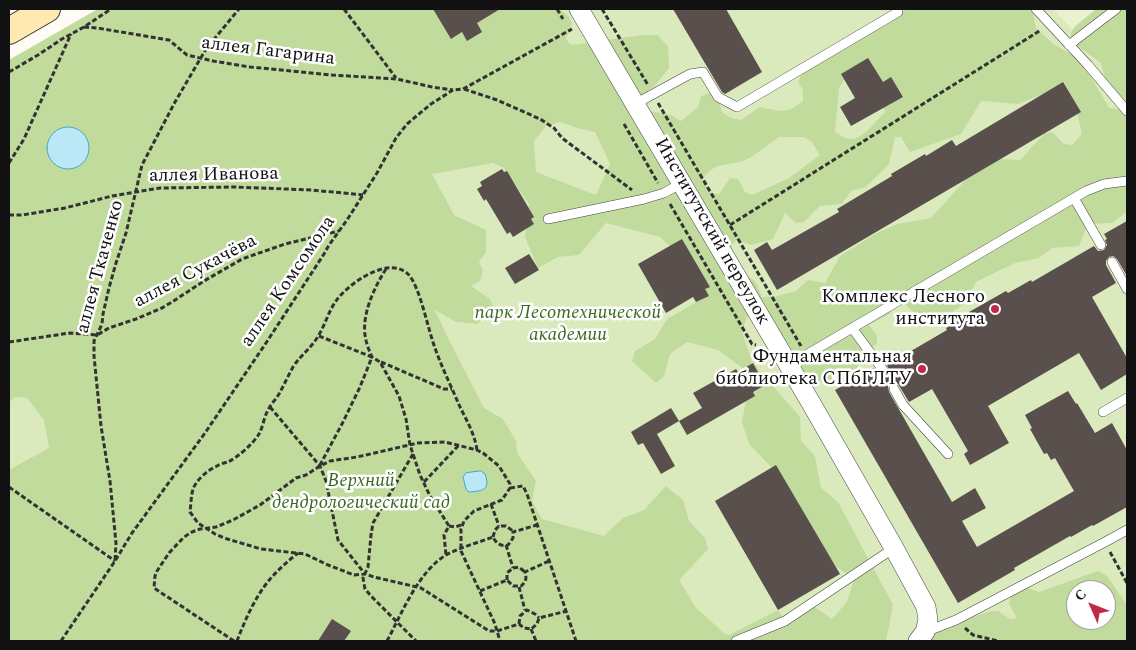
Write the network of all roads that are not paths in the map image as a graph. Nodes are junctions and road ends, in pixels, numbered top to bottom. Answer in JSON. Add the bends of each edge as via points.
{"nodes":[{"id":1,"x":47,"y":9,"type":"edge"},
{"id":2,"x":1036,"y":9,"type":"edge"},
{"id":3,"x":1116,"y":9,"type":"edge"},
{"id":4,"x":898,"y":12,"type":"dead end"},
{"id":5,"x":583,"y":15,"type":"edge"},
{"id":6,"x":9,"y":31,"type":"edge"},
{"id":7,"x":1069,"y":46,"type":"junction"},
{"id":8,"x":635,"y":104,"type":"junction"},
{"id":9,"x":1127,"y":111,"type":"edge"},
{"id":10,"x":1127,"y":181,"type":"edge"},
{"id":11,"x":682,"y":183,"type":"junction"},
{"id":12,"x":1074,"y":198,"type":"junction"},
{"id":13,"x":548,"y":219,"type":"dead end"},
{"id":14,"x":1100,"y":245,"type":"dead end"},
{"id":15,"x":1112,"y":262,"type":"dead end"},
{"id":16,"x":1127,"y":290,"type":"edge"},
{"id":17,"x":852,"y":328,"type":"junction"},
{"id":18,"x":789,"y":365,"type":"junction"},
{"id":19,"x":883,"y":370,"type":"dead end"},
{"id":20,"x":894,"y":389,"type":"dead end"},
{"id":21,"x":1127,"y":398,"type":"edge"},
{"id":22,"x":1103,"y":412,"type":"dead end"},
{"id":23,"x":948,"y":454,"type":"dead end"},
{"id":24,"x":1127,"y":530,"type":"edge"},
{"id":25,"x":894,"y":548,"type":"junction"},
{"id":26,"x":922,"y":637,"type":"edge"},
{"id":27,"x":736,"y":641,"type":"edge"}],
"edges":[{"from":1,"to":6,"type":"main road"},
{"from":2,"to":7,"type":"lane"},
{"from":3,"to":7,"type":"lane"},
{"from":4,"to":8,"type":"lane","via":[[737,107],[718,97],[703,72],[690,74]]},
{"from":5,"to":8,"type":"street","name":"Институтский переулок"},
{"from":7,"to":9,"type":"lane"},
{"from":8,"to":11,"type":"street","name":"Институтский переулок"},
{"from":10,"to":12,"type":"lane","via":[[1104,184]]},
{"from":11,"to":13,"type":"lane","via":[[664,194]]},
{"from":11,"to":18,"type":"street","name":"Институтский переулок"},
{"from":12,"to":14,"type":"lane"},
{"from":12,"to":17,"type":"lane"},
{"from":15,"to":16,"type":"lane"},
{"from":17,"to":18,"type":"lane"},
{"from":17,"to":19,"type":"lane"},
{"from":18,"to":25,"type":"street","name":"Институтский переулок"},
{"from":20,"to":23,"type":"lane","via":[[903,405]]},
{"from":21,"to":22,"type":"lane"},
{"from":24,"to":26,"type":"lane"},
{"from":25,"to":26,"type":"street","name":"Институтский переулок","via":[[926,608],[928,620]]},
{"from":25,"to":27,"type":"lane","via":[[785,621]]}]}
